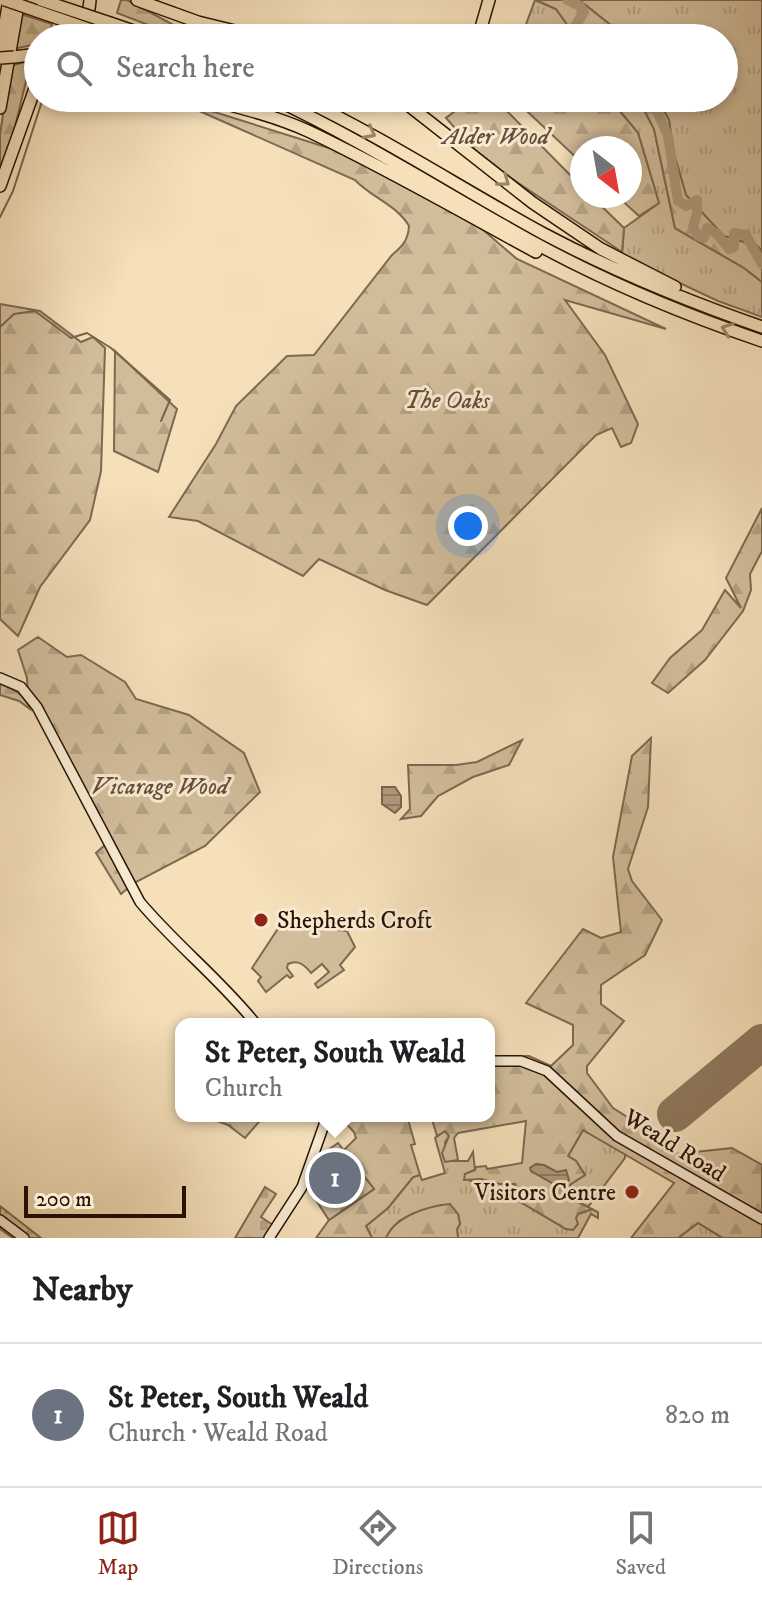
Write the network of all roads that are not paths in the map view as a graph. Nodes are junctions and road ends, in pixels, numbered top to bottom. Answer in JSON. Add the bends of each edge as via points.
{"nodes":[{"id":1,"x":7,"y":0,"type":"edge"},
{"id":2,"x":19,"y":0,"type":"edge"},
{"id":3,"x":41,"y":0,"type":"edge"},
{"id":4,"x":90,"y":0,"type":"edge"},
{"id":5,"x":137,"y":0,"type":"edge"},
{"id":6,"x":488,"y":4,"type":"edge"},
{"id":7,"x":85,"y":24,"type":"edge"},
{"id":8,"x":85,"y":24,"type":"edge"},
{"id":9,"x":94,"y":24,"type":"edge"},
{"id":10,"x":206,"y":24,"type":"edge"},
{"id":11,"x":482,"y":24,"type":"edge"},
{"id":12,"x":0,"y":52,"type":"edge"},
{"id":13,"x":24,"y":56,"type":"edge"},
{"id":14,"x":0,"y":58,"type":"edge"},
{"id":15,"x":0,"y":108,"type":"edge"},
{"id":16,"x":24,"y":112,"type":"edge"},
{"id":17,"x":26,"y":112,"type":"edge"},
{"id":18,"x":253,"y":112,"type":"edge"},
{"id":19,"x":300,"y":112,"type":"edge"},
{"id":20,"x":327,"y":112,"type":"edge"},
{"id":21,"x":417,"y":112,"type":"edge"},
{"id":22,"x":22,"y":124,"type":"junction"},
{"id":23,"x":309,"y":132,"type":"junction"},
{"id":24,"x":0,"y":186,"type":"edge"},
{"id":25,"x":439,"y":187,"type":"junction"},
{"id":26,"x":694,"y":302,"type":"junction"},
{"id":27,"x":691,"y":315,"type":"junction"},
{"id":28,"x":762,"y":327,"type":"edge"},
{"id":29,"x":762,"y":341,"type":"edge"},
{"id":30,"x":0,"y":678,"type":"edge"},
{"id":31,"x":251,"y":1018,"type":"edge"},
{"id":32,"x":495,"y":1061,"type":"edge"},
{"id":33,"x":326,"y":1122,"type":"edge"},
{"id":34,"x":762,"y":1219,"type":"edge"},
{"id":35,"x":0,"y":1220,"type":"edge"},
{"id":36,"x":24,"y":1238,"type":"edge"},
{"id":37,"x":269,"y":1238,"type":"edge"}],
"edges":[{"from":1,"to":7,"type":"highway","bridge":true},
{"from":1,"to":12,"type":"highway"},
{"from":2,"to":15,"type":"highway"},
{"from":3,"to":9,"type":"highway","bridge":true},
{"from":4,"to":8,"type":"highway"},
{"from":5,"to":10,"type":"highway"},
{"from":6,"to":11,"type":"highway"},
{"from":13,"to":14,"type":"highway","bridge":true},
{"from":16,"to":22,"type":"highway"},
{"from":17,"to":22,"type":"highway"},
{"from":18,"to":23,"type":"highway"},
{"from":19,"to":25,"type":"highway"},
{"from":20,"to":26,"type":"highway","one_way":true,"via":[[568,246]]},
{"from":21,"to":26,"type":"highway","one_way":true,"via":[[533,203]]},
{"from":22,"to":24,"type":"highway"},
{"from":23,"to":25,"type":"highway"},
{"from":23,"to":27,"type":"highway","via":[[583,275],[656,308]]},
{"from":25,"to":27,"type":"highway","via":[[558,255]]},
{"from":26,"to":28,"type":"highway"},
{"from":29,"to":27,"type":"highway","one_way":true},
{"from":30,"to":31,"type":"street","via":[[21,687],[37,707],[140,902]]},
{"from":32,"to":34,"type":"street","name":"Weald Road","via":[[521,1061],[547,1071],[617,1136]]},
{"from":33,"to":37,"type":"street","via":[[302,1187]]},
{"from":35,"to":36,"type":"street"}]}
